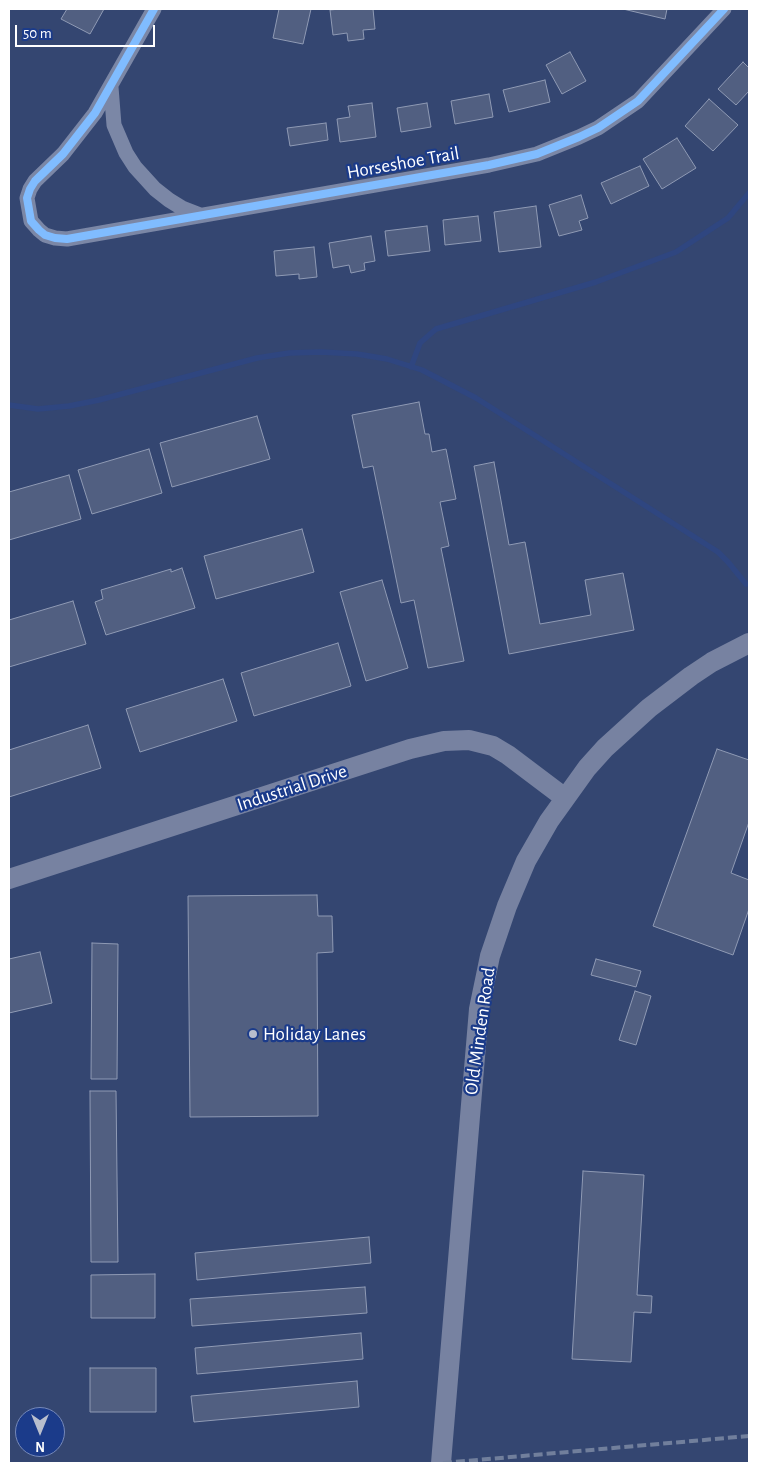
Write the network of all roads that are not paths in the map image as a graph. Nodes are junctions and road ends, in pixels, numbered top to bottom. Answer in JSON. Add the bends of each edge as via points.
{"nodes":[{"id":1,"x":154,"y":9,"type":"edge"},
{"id":2,"x":724,"y":9,"type":"edge"},
{"id":3,"x":111,"y":87,"type":"junction"},
{"id":4,"x":200,"y":215,"type":"junction"},
{"id":5,"x":749,"y":643,"type":"edge"},
{"id":6,"x":565,"y":798,"type":"junction"},
{"id":7,"x":9,"y":879,"type":"edge"},
{"id":8,"x":441,"y":1463,"type":"edge"}],
"edges":[{"from":1,"to":3,"type":"street"},
{"from":2,"to":4,"type":"street","name":"Horseshoe Trail","via":[[638,101],[598,128],[558,146],[513,160]]},
{"from":3,"to":4,"type":"street","via":[[114,125],[135,167],[169,200]]},
{"from":3,"to":4,"type":"street","name":"Horseshoe Trail","via":[[79,134],[30,189],[27,198],[31,221],[38,230],[55,238],[67,239]]},
{"from":5,"to":6,"type":"main road","name":"Old Minden Road","via":[[712,662],[649,708],[605,748]]},
{"from":6,"to":7,"type":"main road","name":"Industrial Drive","via":[[493,746],[469,740],[444,741],[410,749]]},
{"from":6,"to":8,"type":"main road","name":"Old Minden Road","via":[[537,841],[516,883],[483,983]]}]}
